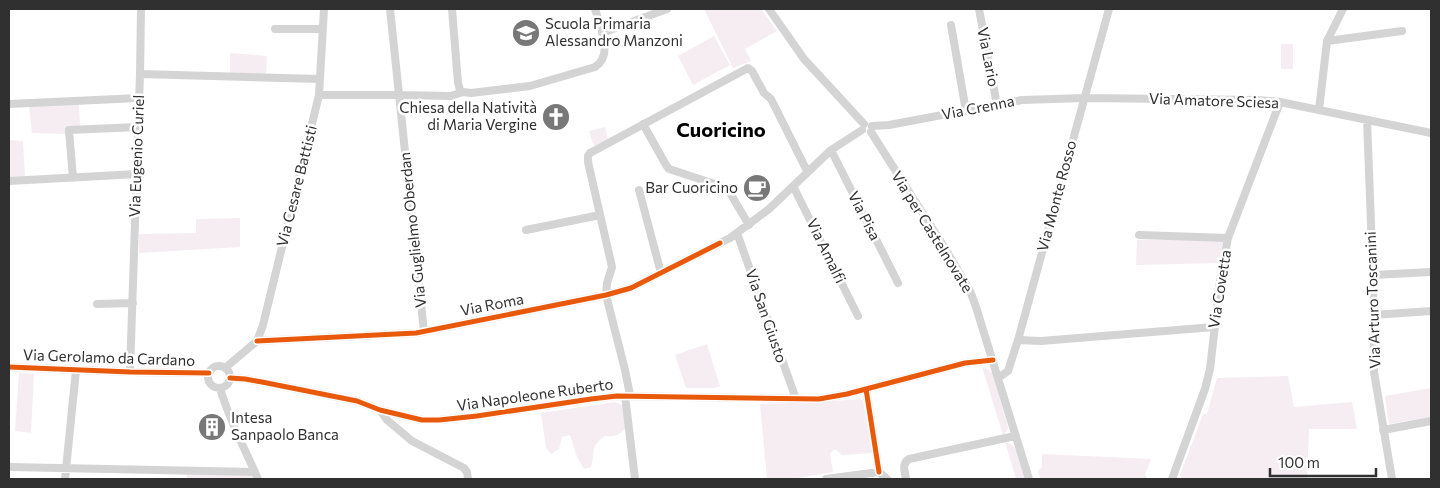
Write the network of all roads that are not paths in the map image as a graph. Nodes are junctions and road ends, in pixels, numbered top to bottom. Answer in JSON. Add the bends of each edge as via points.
{"nodes":[{"id":1,"x":141,"y":9,"type":"edge"},
{"id":2,"x":324,"y":9,"type":"edge"},
{"id":3,"x":390,"y":9,"type":"edge"},
{"id":4,"x":452,"y":9,"type":"edge"},
{"id":5,"x":595,"y":9,"type":"edge"},
{"id":6,"x":667,"y":9,"type":"edge"},
{"id":7,"x":770,"y":9,"type":"edge"},
{"id":8,"x":979,"y":9,"type":"edge"},
{"id":9,"x":1109,"y":9,"type":"edge"},
{"id":10,"x":1343,"y":9,"type":"edge"},
{"id":11,"x":950,"y":25,"type":"dead end"},
{"id":12,"x":275,"y":29,"type":"dead end"},
{"id":13,"x":323,"y":29,"type":"junction"},
{"id":14,"x":1402,"y":31,"type":"dead end"},
{"id":15,"x":602,"y":33,"type":"junction"},
{"id":16,"x":1328,"y":41,"type":"junction"},
{"id":17,"x":140,"y":74,"type":"junction"},
{"id":18,"x":320,"y":79,"type":"junction"},
{"id":19,"x":462,"y":92,"type":"junction"},
{"id":20,"x":319,"y":95,"type":"junction"},
{"id":21,"x":399,"y":95,"type":"junction"},
{"id":22,"x":139,"y":98,"type":"junction"},
{"id":23,"x":1085,"y":98,"type":"junction"},
{"id":24,"x":1280,"y":102,"type":"junction"},
{"id":25,"x":9,"y":104,"type":"edge"},
{"id":26,"x":998,"y":105,"type":"junction"},
{"id":27,"x":1318,"y":110,"type":"junction"},
{"id":28,"x":966,"y":111,"type":"junction"},
{"id":29,"x":1366,"y":120,"type":"junction"},
{"id":30,"x":644,"y":124,"type":"junction"},
{"id":31,"x":138,"y":127,"type":"junction"},
{"id":32,"x":863,"y":127,"type":"junction"},
{"id":33,"x":872,"y":129,"type":"junction"},
{"id":34,"x":1431,"y":133,"type":"edge"},
{"id":35,"x":831,"y":150,"type":"junction"},
{"id":36,"x":808,"y":171,"type":"junction"},
{"id":37,"x":137,"y":174,"type":"junction"},
{"id":38,"x":73,"y":178,"type":"junction"},
{"id":39,"x":9,"y":181,"type":"edge"},
{"id":40,"x":793,"y":186,"type":"junction"},
{"id":41,"x":639,"y":190,"type":"dead end"},
{"id":42,"x":600,"y":215,"type":"junction"},
{"id":43,"x":748,"y":225,"type":"junction"},
{"id":44,"x":526,"y":230,"type":"dead end"},
{"id":45,"x":737,"y":233,"type":"junction"},
{"id":46,"x":1139,"y":235,"type":"dead end"},
{"id":47,"x":1228,"y":238,"type":"junction"},
{"id":48,"x":1431,"y":272,"type":"edge"},
{"id":49,"x":661,"y":273,"type":"junction"},
{"id":50,"x":1373,"y":275,"type":"junction"},
{"id":51,"x":898,"y":283,"type":"dead end"},
{"id":52,"x":606,"y":295,"type":"junction"},
{"id":53,"x":133,"y":303,"type":"junction"},
{"id":54,"x":97,"y":304,"type":"dead end"},
{"id":55,"x":1431,"y":312,"type":"edge"},
{"id":56,"x":1373,"y":315,"type":"junction"},
{"id":57,"x":858,"y":316,"type":"dead end"},
{"id":58,"x":1214,"y":327,"type":"junction"},
{"id":59,"x":424,"y":332,"type":"junction"},
{"id":60,"x":1018,"y":340,"type":"junction"},
{"id":61,"x":257,"y":341,"type":"junction"},
{"id":62,"x":993,"y":360,"type":"junction"},
{"id":63,"x":9,"y":367,"type":"edge"},
{"id":64,"x":225,"y":368,"type":"junction"},
{"id":65,"x":76,"y":370,"type":"junction"},
{"id":66,"x":130,"y":372,"type":"junction"},
{"id":67,"x":209,"y":373,"type":"junction"},
{"id":68,"x":230,"y":378,"type":"junction"},
{"id":69,"x":998,"y":378,"type":"junction"},
{"id":70,"x":220,"y":388,"type":"junction"},
{"id":71,"x":866,"y":389,"type":"junction"},
{"id":72,"x":628,"y":396,"type":"junction"},
{"id":73,"x":796,"y":399,"type":"junction"},
{"id":74,"x":380,"y":410,"type":"junction"},
{"id":75,"x":1431,"y":421,"type":"edge"},
{"id":76,"x":1384,"y":430,"type":"junction"},
{"id":77,"x":1015,"y":436,"type":"junction"},
{"id":78,"x":9,"y":467,"type":"edge"},
{"id":79,"x":66,"y":468,"type":"junction"},
{"id":80,"x":878,"y":472,"type":"junction"},
{"id":81,"x":257,"y":476,"type":"edge"},
{"id":82,"x":65,"y":479,"type":"edge"},
{"id":83,"x":468,"y":479,"type":"edge"},
{"id":84,"x":635,"y":479,"type":"edge"},
{"id":85,"x":826,"y":479,"type":"edge"},
{"id":86,"x":887,"y":479,"type":"edge"},
{"id":87,"x":906,"y":479,"type":"edge"},
{"id":88,"x":1029,"y":479,"type":"edge"},
{"id":89,"x":1172,"y":479,"type":"edge"},
{"id":90,"x":1392,"y":479,"type":"edge"}],
"edges":[{"from":1,"to":17,"type":"street","name":"Via Eugenio Curiel"},
{"from":2,"to":13,"type":"street","name":"Via Cesare Battisti"},
{"from":3,"to":21,"type":"street","name":"Via Guglielmo Oberdan"},
{"from":4,"to":19,"type":"street","via":[[458,83]]},
{"from":5,"to":15,"type":"street"},
{"from":6,"to":15,"type":"street"},
{"from":7,"to":32,"type":"street","via":[[804,59]]},
{"from":8,"to":26,"type":"street","name":"Via Lario"},
{"from":9,"to":23,"type":"street","name":"Via Monte Rosso"},
{"from":10,"to":16,"type":"street"},
{"from":11,"to":28,"type":"street"},
{"from":12,"to":13,"type":"street"},
{"from":13,"to":18,"type":"street","name":"Via Cesare Battisti"},
{"from":14,"to":16,"type":"street"},
{"from":15,"to":19,"type":"street","via":[[605,56],[595,67],[530,86]]},
{"from":16,"to":27,"type":"street"},
{"from":17,"to":18,"type":"street"},
{"from":17,"to":22,"type":"street","name":"Via Eugenio Curiel"},
{"from":18,"to":20,"type":"street","name":"Via Cesare Battisti"},
{"from":19,"to":21,"type":"street","via":[[451,96]]},
{"from":20,"to":21,"type":"street"},
{"from":20,"to":61,"type":"street","name":"Via Cesare Battisti"},
{"from":21,"to":59,"type":"street","name":"Via Guglielmo Oberdan"},
{"from":22,"to":25,"type":"street"},
{"from":22,"to":31,"type":"street","name":"Via Eugenio Curiel"},
{"from":23,"to":24,"type":"street","name":"Via Amatore Sciesa"},
{"from":23,"to":26,"type":"street","name":"Via Crenna","via":[[1022,100]]},
{"from":23,"to":60,"type":"street","name":"Via Monte Rosso"},
{"from":24,"to":27,"type":"street","name":"Via Amatore Sciesa"},
{"from":24,"to":47,"type":"street","name":"Via Covetta"},
{"from":26,"to":28,"type":"street","name":"Via Crenna"},
{"from":27,"to":29,"type":"street","name":"Via Amatore Sciesa"},
{"from":28,"to":33,"type":"street","name":"Via Crenna"},
{"from":29,"to":34,"type":"street","name":"Via Amatore Sciesa"},
{"from":29,"to":50,"type":"street","name":"Via Arturo Toscanini"},
{"from":30,"to":36,"type":"street","via":[[750,69],[771,99]]},
{"from":30,"to":42,"type":"street","via":[[588,156]]},
{"from":30,"to":43,"type":"street","via":[[669,169],[727,188]]},
{"from":31,"to":37,"type":"street","name":"Via Eugenio Curiel"},
{"from":31,"to":38,"type":"street","via":[[69,130]]},
{"from":32,"to":33,"type":"street","name":"Via Crenna","via":[[870,123]]},
{"from":32,"to":35,"type":"street","name":"Via Roma"},
{"from":33,"to":62,"type":"street","name":"Via per Castelnovate","via":[[970,291]]},
{"from":35,"to":36,"type":"street","name":"Via Roma"},
{"from":35,"to":51,"type":"street","name":"Via Pisa"},
{"from":36,"to":40,"type":"street","name":"Via Roma"},
{"from":37,"to":38,"type":"street"},
{"from":37,"to":53,"type":"street","name":"Via Eugenio Curiel"},
{"from":38,"to":39,"type":"street"},
{"from":40,"to":43,"type":"street","name":"Via Roma"},
{"from":40,"to":57,"type":"street","name":"Via Amalfi"},
{"from":41,"to":49,"type":"street"},
{"from":42,"to":44,"type":"street"},
{"from":42,"to":52,"type":"street","via":[[612,267]]},
{"from":43,"to":45,"type":"street","name":"Via Roma"},
{"from":45,"to":49,"type":"street","name":"Via Roma"},
{"from":45,"to":73,"type":"street","name":"Via San Giusto"},
{"from":46,"to":47,"type":"street"},
{"from":47,"to":58,"type":"street","name":"Via Covetta"},
{"from":48,"to":50,"type":"street"},
{"from":49,"to":52,"type":"street","name":"Via Roma","via":[[631,288]]},
{"from":50,"to":56,"type":"street","name":"Via Arturo Toscanini"},
{"from":52,"to":59,"type":"street","name":"Via Roma"},
{"from":52,"to":72,"type":"street","via":[[625,370]]},
{"from":53,"to":54,"type":"street"},
{"from":53,"to":66,"type":"street","name":"Via Eugenio Curiel"},
{"from":55,"to":56,"type":"street"},
{"from":56,"to":76,"type":"street","name":"Via Arturo Toscanini","via":[[1374,372]]},
{"from":58,"to":60,"type":"street","via":[[1041,341]]},
{"from":58,"to":89,"type":"street","name":"Via Covetta","via":[[1205,389]]},
{"from":59,"to":61,"type":"street","name":"Via Roma"},
{"from":60,"to":69,"type":"street","name":"Via Monte Rosso","via":[[1008,371]]},
{"from":61,"to":64,"type":"street"},
{"from":62,"to":69,"type":"street","name":"Via per Castelnovate"},
{"from":62,"to":71,"type":"street","name":"Via Napoleone Ruberto","via":[[965,363]]},
{"from":63,"to":65,"type":"street","name":"Via Gerolamo da Cardano"},
{"from":64,"to":67,"type":"street","via":[[216,366]]},
{"from":64,"to":68,"type":"street"},
{"from":65,"to":66,"type":"street","name":"Via Gerolamo da Cardano"},
{"from":65,"to":79,"type":"street"},
{"from":66,"to":67,"type":"street","name":"Via Gerolamo da Cardano"},
{"from":67,"to":70,"type":"street","via":[[210,383]]},
{"from":68,"to":70,"type":"street","via":[[226,386]]},
{"from":68,"to":74,"type":"street","name":"Via Napoleone Ruberto","via":[[357,401]]},
{"from":69,"to":77,"type":"street","name":"Via per Castelnovate"},
{"from":70,"to":81,"type":"street","via":[[231,421]]},
{"from":71,"to":73,"type":"street","name":"Via Napoleone Ruberto","via":[[819,399]]},
{"from":71,"to":80,"type":"street"},
{"from":72,"to":73,"type":"street","name":"Via Napoleone Ruberto"},
{"from":72,"to":74,"type":"street","name":"Via Napoleone Ruberto","via":[[439,420],[415,419]]},
{"from":72,"to":84,"type":"street"},
{"from":74,"to":83,"type":"street","via":[[412,441],[464,468]]},
{"from":75,"to":76,"type":"street"},
{"from":76,"to":90,"type":"street","name":"Via Arturo Toscanini"},
{"from":77,"to":87,"type":"street","via":[[909,459],[904,465]]},
{"from":77,"to":88,"type":"street","name":"Via per Castelnovate"},
{"from":78,"to":79,"type":"street"},
{"from":79,"to":81,"type":"street"},
{"from":79,"to":82,"type":"street"},
{"from":80,"to":85,"type":"street"},
{"from":80,"to":86,"type":"street"}]}
